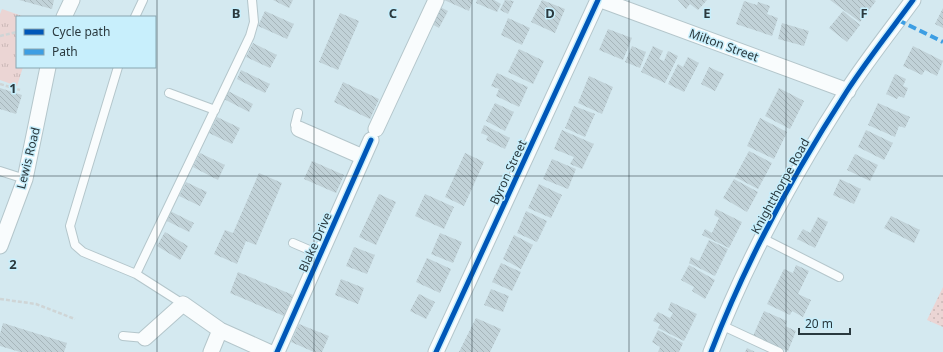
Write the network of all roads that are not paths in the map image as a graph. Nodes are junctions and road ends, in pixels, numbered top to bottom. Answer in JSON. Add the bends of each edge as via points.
{"nodes":[{"id":1,"x":72,"y":0,"type":"edge"},
{"id":2,"x":143,"y":0,"type":"edge"},
{"id":3,"x":252,"y":0,"type":"edge"},
{"id":4,"x":436,"y":0,"type":"edge"},
{"id":5,"x":600,"y":0,"type":"edge"},
{"id":6,"x":913,"y":0,"type":"edge"},
{"id":7,"x":64,"y":16,"type":"edge"},
{"id":8,"x":135,"y":16,"type":"edge"},
{"id":9,"x":48,"y":68,"type":"edge"},
{"id":10,"x":118,"y":68,"type":"edge"},
{"id":11,"x":848,"y":90,"type":"junction"},
{"id":12,"x":169,"y":94,"type":"dead end"},
{"id":13,"x":215,"y":110,"type":"junction"},
{"id":14,"x":298,"y":113,"type":"dead end"},
{"id":15,"x":299,"y":129,"type":"joint"},
{"id":16,"x":363,"y":157,"type":"junction"},
{"id":17,"x":0,"y":171,"type":"edge"},
{"id":18,"x":25,"y":179,"type":"junction"},
{"id":19,"x":762,"y":238,"type":"junction"},
{"id":20,"x":293,"y":243,"type":"dead end"},
{"id":21,"x":0,"y":246,"type":"edge"},
{"id":22,"x":321,"y":255,"type":"junction"},
{"id":23,"x":136,"y":274,"type":"junction"},
{"id":24,"x":839,"y":277,"type":"dead end"},
{"id":25,"x":183,"y":304,"type":"junction"},
{"id":26,"x":721,"y":325,"type":"junction"},
{"id":27,"x":220,"y":330,"type":"junction"},
{"id":28,"x":123,"y":336,"type":"dead end"},
{"id":29,"x":145,"y":338,"type":"joint"},
{"id":30,"x":211,"y":352,"type":"edge"},
{"id":31,"x":269,"y":352,"type":"edge"},
{"id":32,"x":277,"y":352,"type":"edge"},
{"id":33,"x":436,"y":352,"type":"edge"},
{"id":34,"x":711,"y":352,"type":"edge"},
{"id":35,"x":779,"y":352,"type":"edge"}],
"edges":[{"from":1,"to":7,"type":"street"},
{"from":2,"to":8,"type":"lane"},
{"from":3,"to":13,"type":"lane","via":[[254,22],[250,36]]},
{"from":4,"to":16,"type":"street","name":"Blake Drive"},
{"from":5,"to":11,"type":"street","name":"Milton Street"},
{"from":5,"to":33,"type":"street","name":"Byron Street"},
{"from":6,"to":11,"type":"street","name":"Knightthorpe Road"},
{"from":9,"to":18,"type":"street","name":"Lewis Road"},
{"from":10,"to":23,"type":"lane","via":[[70,226],[75,245],[83,252]]},
{"from":11,"to":19,"type":"street","name":"Knightthorpe Road"},
{"from":12,"to":13,"type":"lane"},
{"from":13,"to":23,"type":"lane"},
{"from":14,"to":15,"type":"lane","via":[[295,125]]},
{"from":15,"to":16,"type":"street"},
{"from":16,"to":22,"type":"street","name":"Blake Drive"},
{"from":17,"to":18,"type":"lane"},
{"from":18,"to":21,"type":"street","name":"Lewis Road"},
{"from":19,"to":24,"type":"lane"},
{"from":19,"to":26,"type":"street","name":"Knightthorpe Road"},
{"from":20,"to":22,"type":"lane"},
{"from":22,"to":32,"type":"street","name":"Blake Drive"},
{"from":23,"to":25,"type":"lane"},
{"from":25,"to":27,"type":"street"},
{"from":25,"to":29,"type":"street"},
{"from":26,"to":34,"type":"street","name":"Knightthorpe Road"},
{"from":26,"to":35,"type":"lane"},
{"from":27,"to":30,"type":"street"},
{"from":27,"to":31,"type":"street"},
{"from":28,"to":29,"type":"lane"}]}
